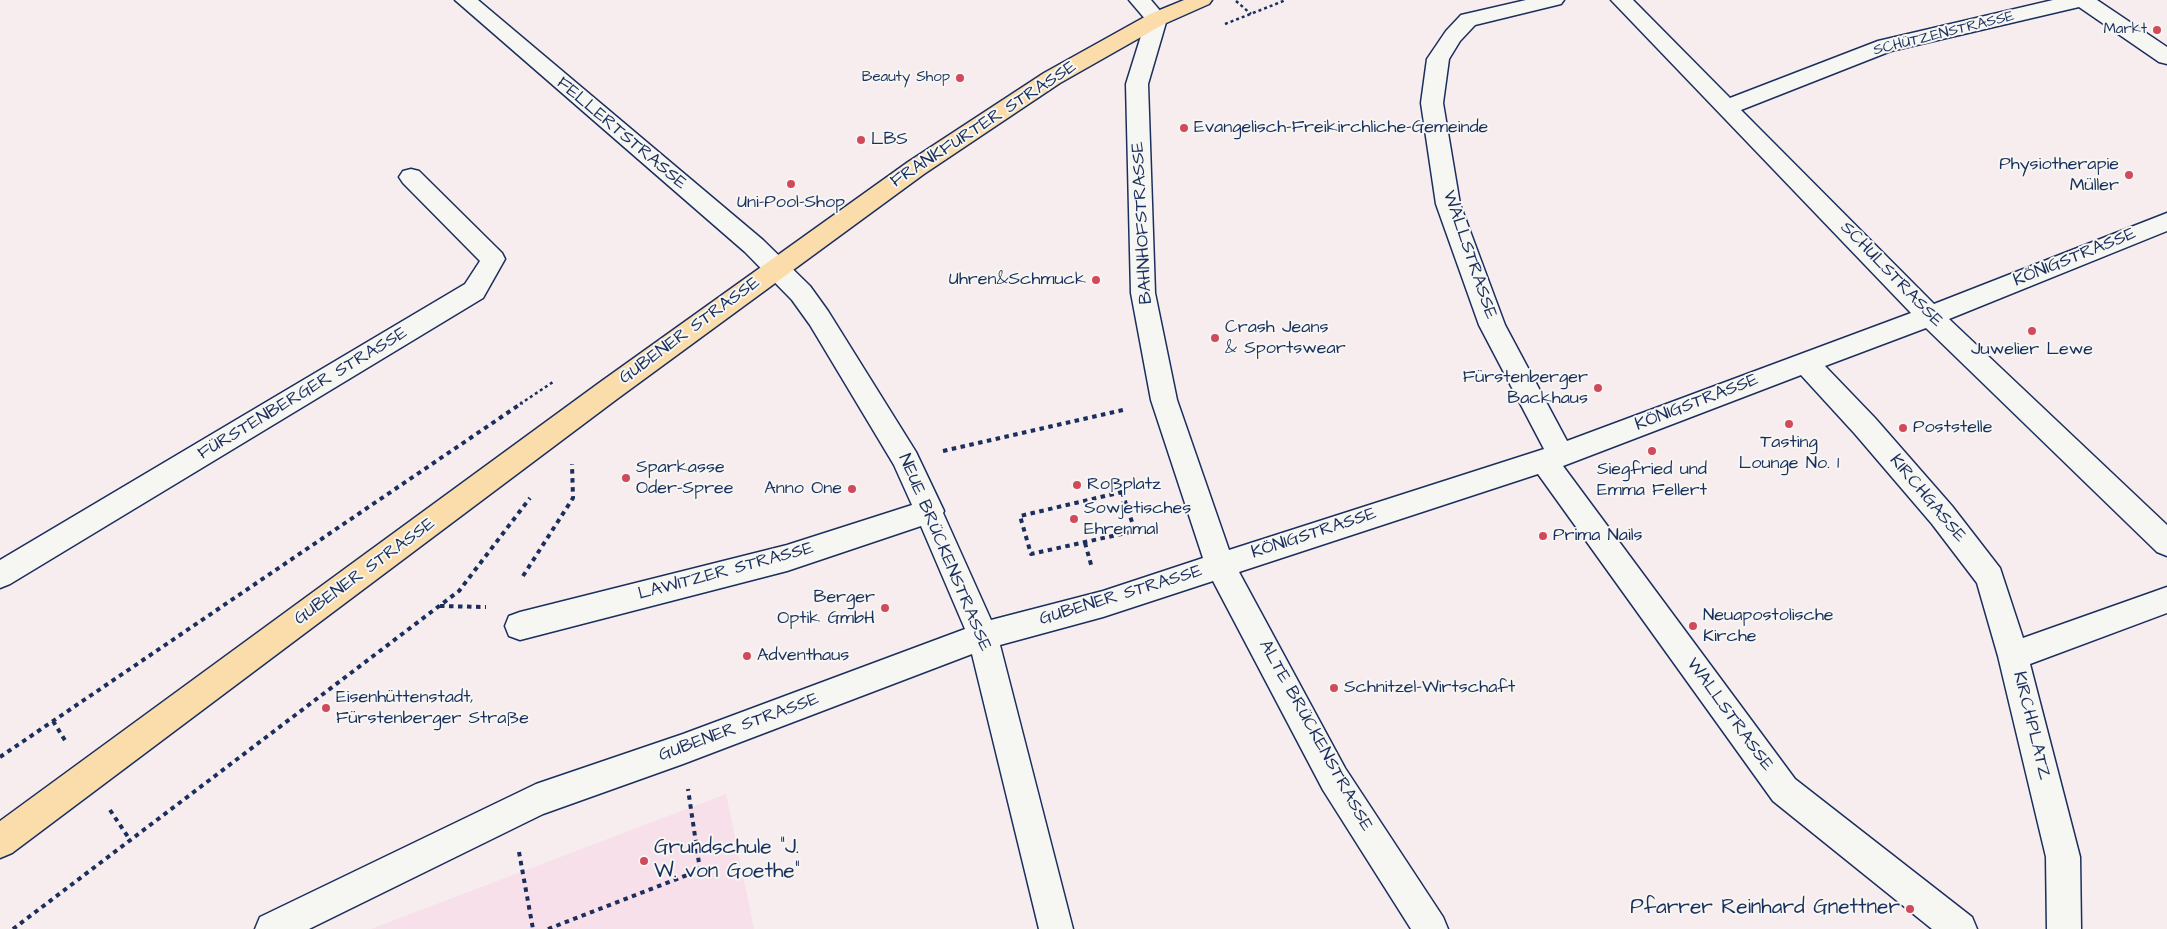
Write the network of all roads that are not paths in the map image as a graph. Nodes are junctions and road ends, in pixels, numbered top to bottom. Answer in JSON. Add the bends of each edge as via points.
{"nodes":[{"id":1,"x":465,"y":0,"type":"edge"},
{"id":2,"x":1139,"y":0,"type":"edge"},
{"id":3,"x":1202,"y":0,"type":"edge"},
{"id":4,"x":1554,"y":0,"type":"edge"},
{"id":5,"x":1621,"y":0,"type":"edge"},
{"id":6,"x":2081,"y":0,"type":"edge"},
{"id":7,"x":1156,"y":18,"type":"junction"},
{"id":8,"x":2167,"y":57,"type":"edge"},
{"id":9,"x":1727,"y":107,"type":"junction"},
{"id":10,"x":411,"y":177,"type":"dead end"},
{"id":11,"x":2167,"y":222,"type":"edge"},
{"id":12,"x":777,"y":267,"type":"junction"},
{"id":13,"x":1930,"y":316,"type":"junction"},
{"id":14,"x":1805,"y":363,"type":"junction"},
{"id":15,"x":1552,"y":458,"type":"junction"},
{"id":16,"x":930,"y":511,"type":"junction"},
{"id":17,"x":2167,"y":543,"type":"edge"},
{"id":18,"x":1220,"y":565,"type":"junction"},
{"id":19,"x":0,"y":575,"type":"edge"},
{"id":20,"x":2167,"y":600,"type":"edge"},
{"id":21,"x":520,"y":626,"type":"dead end"},
{"id":22,"x":984,"y":636,"type":"junction"},
{"id":23,"x":2013,"y":656,"type":"junction"},
{"id":24,"x":0,"y":841,"type":"edge"},
{"id":25,"x":272,"y":929,"type":"edge"},
{"id":26,"x":1056,"y":929,"type":"edge"},
{"id":27,"x":1431,"y":929,"type":"edge"},
{"id":28,"x":1960,"y":929,"type":"edge"},
{"id":29,"x":2064,"y":929,"type":"edge"}],
"edges":[{"from":1,"to":12,"type":"street","name":"FELLERTSTRASSE"},
{"from":2,"to":7,"type":"street"},
{"from":3,"to":7,"type":"main road","name":"FRANKFURTER STRASSE"},
{"from":4,"to":15,"type":"street","name":"WALLSTRASSE","via":[[1468,20],[1438,59],[1432,103],[1452,214],[1492,325]]},
{"from":5,"to":9,"type":"street","name":"SCHULSTRASSE"},
{"from":6,"to":8,"type":"street"},
{"from":6,"to":9,"type":"street","name":"SCHÜTZENSTRASSE","via":[[1885,46]]},
{"from":7,"to":12,"type":"main road","name":"FRANKFURTER STRASSE","via":[[1052,78],[947,146]]},
{"from":7,"to":18,"type":"street","name":"BAHNHOFSTRASSE","via":[[1137,84],[1143,293],[1164,400]]},
{"from":9,"to":13,"type":"street","name":"SCHULSTRASSE"},
{"from":10,"to":19,"type":"street","name":"FÜRSTENBERGER STRASSE","via":[[493,259],[474,290]]},
{"from":11,"to":13,"type":"street","name":"KÖNIGSTRASSE"},
{"from":12,"to":16,"type":"street","name":"NEUE BRÜCKENSTRASSE","via":[[820,318],[906,460]]},
{"from":12,"to":24,"type":"main road","name":"GUBENER STRASSE"},
{"from":13,"to":14,"type":"street","name":"KÖNIGSTRASSE"},
{"from":13,"to":17,"type":"street","name":"SCHULSTRASSE"},
{"from":14,"to":15,"type":"street","name":"KÖNIGSTRASSE"},
{"from":14,"to":23,"type":"street","name":"KIRCHGASSE","via":[[1942,514],[1990,577]]},
{"from":15,"to":18,"type":"street","name":"KÖNIGSTRASSE"},
{"from":15,"to":28,"type":"street","name":"WALLSTRASSE","via":[[1784,790]]},
{"from":16,"to":21,"type":"street","name":"LAWITZER STRASSE","via":[[787,558]]},
{"from":16,"to":22,"type":"street","name":"NEUE BRÜCKENSTRASSE"},
{"from":18,"to":22,"type":"street","name":"GUBENER STRASSE","via":[[1103,604]]},
{"from":18,"to":27,"type":"street","name":"ALTE BRÜCKENSTRASSE","via":[[1334,779]]},
{"from":20,"to":23,"type":"street","name":"KIRCHPLATZ"},
{"from":22,"to":25,"type":"street","name":"GUBENER STRASSE","via":[[683,749],[536,800]]},
{"from":22,"to":26,"type":"street","name":"NEUE BRÜCKENSTRASSE"},
{"from":23,"to":29,"type":"street","name":"KIRCHPLATZ","via":[[2063,858]]}]}
